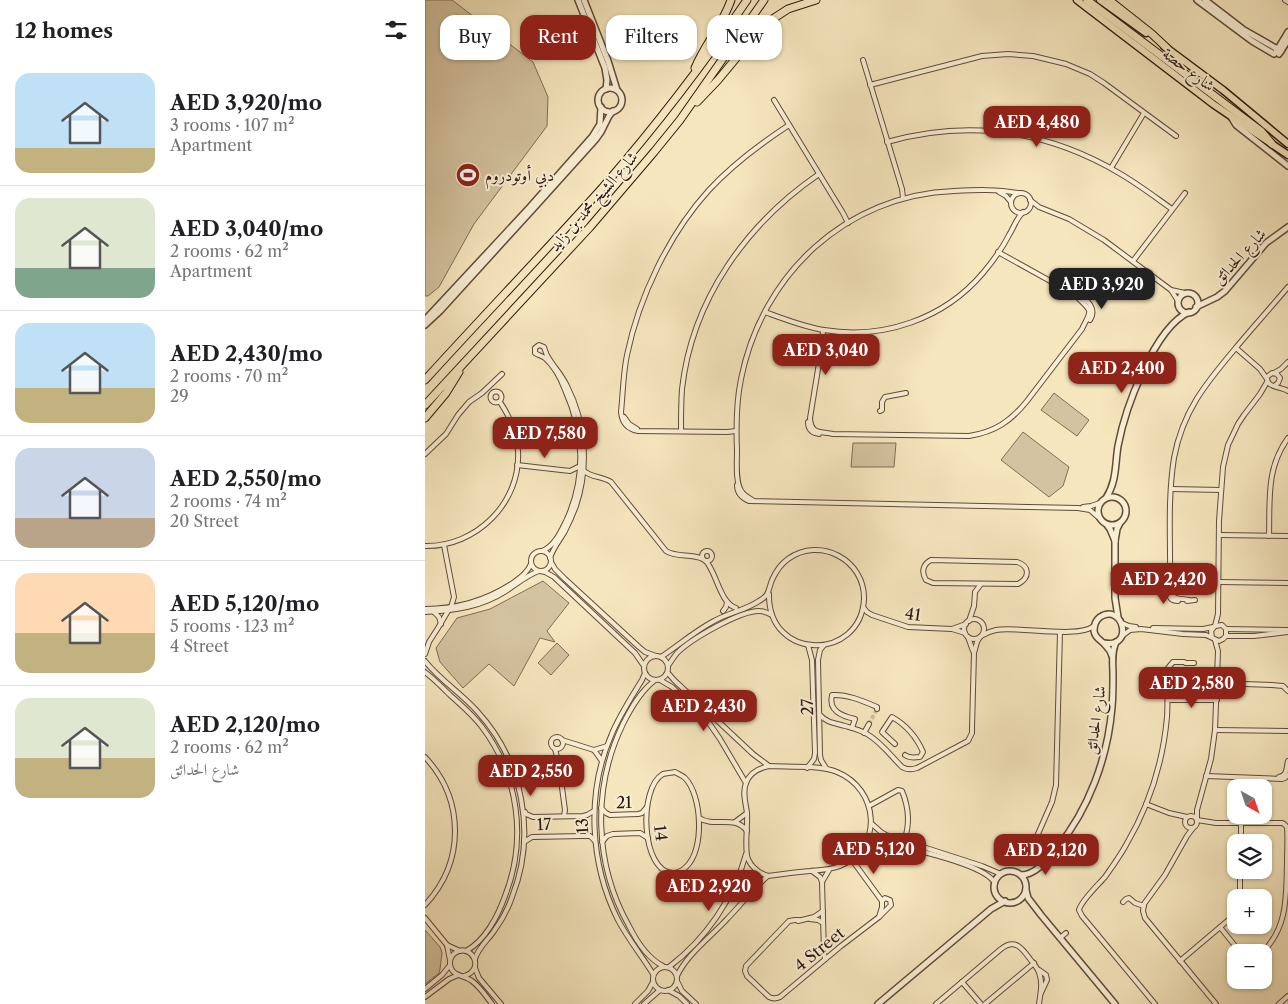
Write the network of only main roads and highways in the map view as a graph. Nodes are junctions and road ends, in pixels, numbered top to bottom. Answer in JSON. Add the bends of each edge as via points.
{"nodes":[{"id":1,"x":731,"y":0,"type":"edge"},
{"id":2,"x":747,"y":0,"type":"edge"},
{"id":3,"x":764,"y":0,"type":"edge"},
{"id":4,"x":815,"y":0,"type":"edge"},
{"id":5,"x":1077,"y":0,"type":"edge"},
{"id":6,"x":1087,"y":0,"type":"edge"},
{"id":7,"x":1100,"y":0,"type":"edge"},
{"id":8,"x":1109,"y":0,"type":"edge"},
{"id":9,"x":1167,"y":48,"type":"junction"},
{"id":10,"x":688,"y":81,"type":"junction"},
{"id":11,"x":679,"y":120,"type":"junction"},
{"id":12,"x":1272,"y":144,"type":"junction"},
{"id":13,"x":1288,"y":144,"type":"edge"},
{"id":14,"x":1288,"y":156,"type":"edge"},
{"id":15,"x":467,"y":359,"type":"junction"},
{"id":16,"x":425,"y":380,"type":"edge"},
{"id":17,"x":425,"y":405,"type":"edge"},
{"id":18,"x":425,"y":418,"type":"edge"}],
"edges":[{"from":1,"to":10,"type":"highway"},
{"from":2,"to":10,"type":"highway","name":"شارع الشيخ محمد بن زايد"},
{"from":3,"to":11,"type":"highway","name":"شارع الشيخ محمد بن زايد"},
{"from":4,"to":11,"type":"highway","via":[[788,8],[768,22]]},
{"from":5,"to":12,"type":"main road","name":"شارع حصة"},
{"from":6,"to":12,"type":"highway","via":[[1261,132]]},
{"from":7,"to":9,"type":"main road","name":"شارع حصة"},
{"from":8,"to":9,"type":"highway"},
{"from":9,"to":13,"type":"main road","name":"شارع حصة"},
{"from":10,"to":16,"type":"highway","name":"شارع الشيخ محمد بن زايد","via":[[604,186]]},
{"from":11,"to":15,"type":"highway","name":"شارع الشيخ محمد بن زايد","via":[[610,205]]},
{"from":12,"to":14,"type":"main road","name":"شارع حصة"},
{"from":15,"to":17,"type":"highway","name":"شارع الشيخ محمد بن زايد"},
{"from":15,"to":18,"type":"highway","via":[[446,394]]}]}
